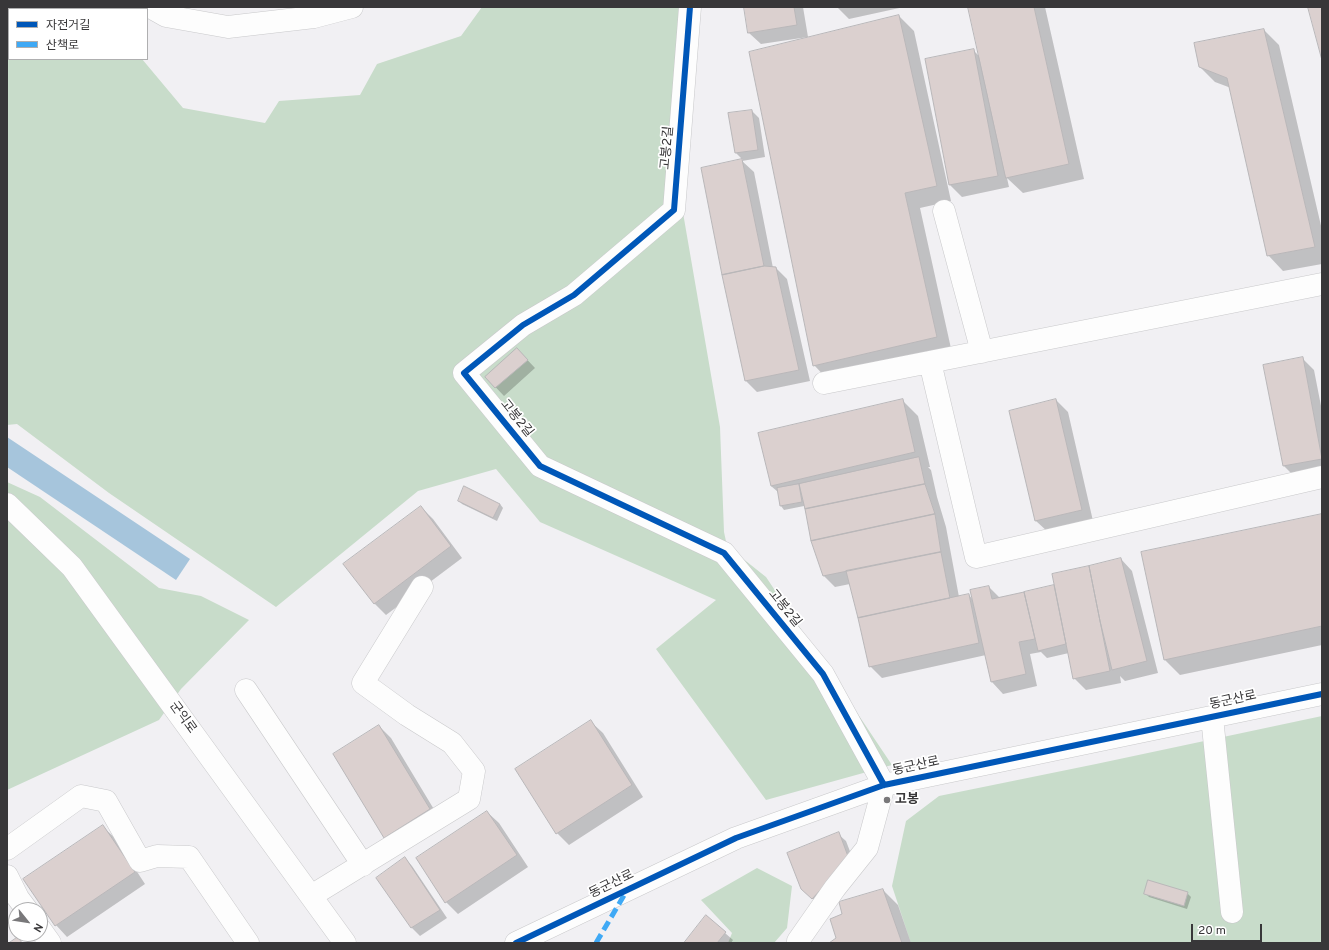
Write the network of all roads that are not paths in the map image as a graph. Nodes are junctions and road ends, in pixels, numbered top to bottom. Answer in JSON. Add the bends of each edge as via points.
{"nodes":[{"id":1,"x":150,"y":7,"type":"edge"},
{"id":2,"x":352,"y":7,"type":"edge"},
{"id":3,"x":690,"y":7,"type":"edge"},
{"id":4,"x":944,"y":211,"type":"dead end"},
{"id":5,"x":1322,"y":284,"type":"edge"},
{"id":6,"x":982,"y":352,"type":"junction"},
{"id":7,"x":930,"y":362,"type":"junction"},
{"id":8,"x":824,"y":383,"type":"dead end"},
{"id":9,"x":1322,"y":477,"type":"edge"},
{"id":10,"x":7,"y":504,"type":"edge"},
{"id":11,"x":422,"y":586,"type":"dead end"},
{"id":12,"x":246,"y":690,"type":"dead end"},
{"id":13,"x":1322,"y":694,"type":"edge"},
{"id":14,"x":1212,"y":717,"type":"junction"},
{"id":15,"x":884,"y":785,"type":"junction"},
{"id":16,"x":7,"y":849,"type":"edge"},
{"id":17,"x":363,"y":865,"type":"junction"},
{"id":18,"x":7,"y":876,"type":"edge"},
{"id":19,"x":311,"y":896,"type":"junction"},
{"id":20,"x":16,"y":902,"type":"edge"},
{"id":21,"x":1232,"y":912,"type":"dead end"},
{"id":22,"x":798,"y":941,"type":"dead end"},
{"id":23,"x":248,"y":943,"type":"edge"},
{"id":24,"x":345,"y":943,"type":"edge"},
{"id":25,"x":516,"y":943,"type":"edge"}],
"edges":[{"from":1,"to":2,"type":"street","via":[[166,16],[228,27],[314,17]]},
{"from":3,"to":15,"type":"street","name":"고봉2길","via":[[674,210],[574,295],[523,325],[464,372],[540,466],[724,553],[823,674]]},
{"from":4,"to":6,"type":"street"},
{"from":5,"to":6,"type":"street"},
{"from":6,"to":7,"type":"street"},
{"from":7,"to":8,"type":"street"},
{"from":7,"to":9,"type":"street","via":[[976,557]]},
{"from":10,"to":19,"type":"street","name":"군익로","via":[[72,567]]},
{"from":11,"to":17,"type":"street","via":[[363,683],[452,743],[474,771],[469,800]]},
{"from":12,"to":17,"type":"street"},
{"from":13,"to":14,"type":"street","name":"동군산로"},
{"from":14,"to":15,"type":"street","name":"동군산로"},
{"from":14,"to":21,"type":"street"},
{"from":15,"to":22,"type":"street","via":[[867,848]]},
{"from":15,"to":25,"type":"street","name":"동군산로","via":[[736,838]]},
{"from":16,"to":23,"type":"street","via":[[81,796],[106,801],[140,861],[157,856],[189,857]]},
{"from":17,"to":19,"type":"street"},
{"from":18,"to":20,"type":"street"},
{"from":19,"to":24,"type":"street","name":"군익로"}]}
